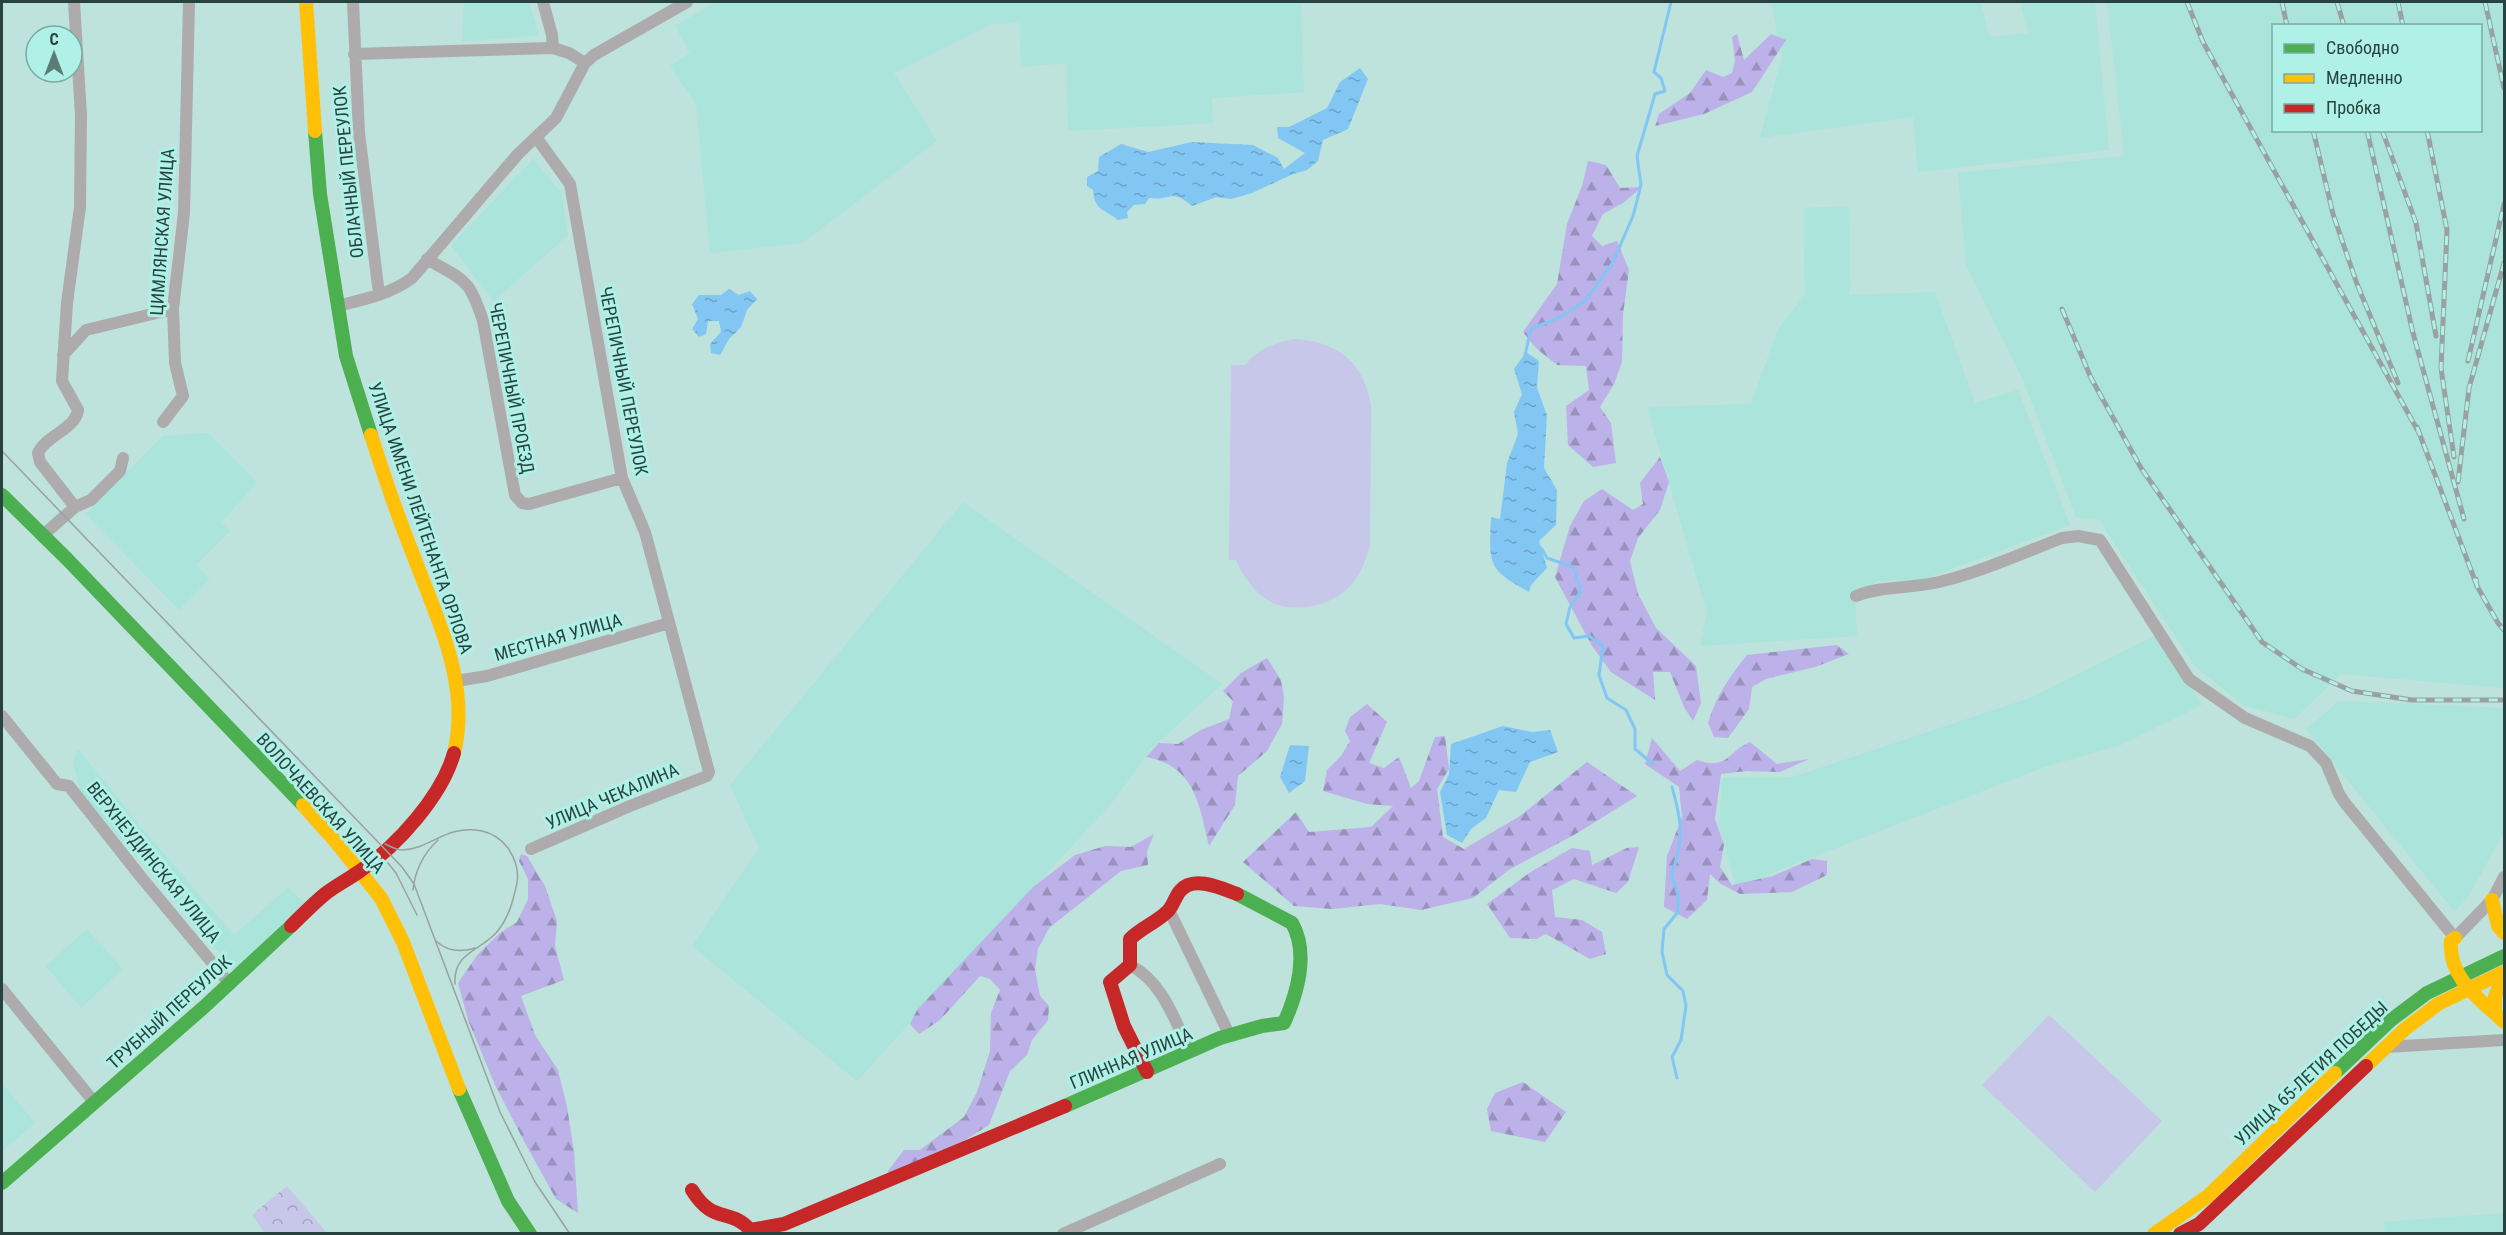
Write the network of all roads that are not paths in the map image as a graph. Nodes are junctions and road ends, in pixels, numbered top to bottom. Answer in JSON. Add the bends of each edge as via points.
{"nodes":[{"id":1,"x":74,"y":2,"type":"edge"},
{"id":2,"x":189,"y":2,"type":"edge"},
{"id":3,"x":306,"y":2,"type":"edge"},
{"id":4,"x":353,"y":2,"type":"edge"},
{"id":5,"x":543,"y":2,"type":"edge"},
{"id":6,"x":687,"y":2,"type":"edge"},
{"id":7,"x":553,"y":48,"type":"junction"},
{"id":8,"x":354,"y":54,"type":"junction"},
{"id":9,"x":585,"y":63,"type":"junction"},
{"id":10,"x":536,"y":137,"type":"junction"},
{"id":11,"x":427,"y":259,"type":"junction"},
{"id":12,"x":379,"y":294,"type":"junction"},
{"id":13,"x":337,"y":306,"type":"junction"},
{"id":14,"x":173,"y":309,"type":"junction"},
{"id":15,"x":62,"y":356,"type":"junction"},
{"id":16,"x":163,"y":422,"type":"dead end"},
{"id":17,"x":123,"y":458,"type":"dead end"},
{"id":18,"x":622,"y":478,"type":"junction"},
{"id":19,"x":2,"y":495,"type":"edge"},
{"id":20,"x":75,"y":507,"type":"junction"},
{"id":21,"x":42,"y":536,"type":"junction"},
{"id":22,"x":1856,"y":596,"type":"dead end"},
{"id":23,"x":669,"y":623,"type":"junction"},
{"id":24,"x":456,"y":681,"type":"junction"},
{"id":25,"x":2,"y":716,"type":"edge"},
{"id":26,"x":707,"y":776,"type":"joint"},
{"id":27,"x":531,"y":849,"type":"dead end"},
{"id":28,"x":361,"y":871,"type":"junction"},
{"id":29,"x":2505,"y":877,"type":"edge"},
{"id":30,"x":2492,"y":900,"type":"junction"},
{"id":31,"x":1169,"y":910,"type":"junction"},
{"id":32,"x":2505,"y":933,"type":"edge"},
{"id":33,"x":2455,"y":938,"type":"junction"},
{"id":34,"x":2505,"y":956,"type":"edge"},
{"id":35,"x":1126,"y":969,"type":"junction"},
{"id":36,"x":2505,"y":974,"type":"edge"},
{"id":37,"x":2458,"y":977,"type":"junction"},
{"id":38,"x":229,"y":983,"type":"junction"},
{"id":39,"x":2469,"y":988,"type":"junction"},
{"id":40,"x":2,"y":989,"type":"edge"},
{"id":41,"x":2500,"y":1017,"type":"edge"},
{"id":42,"x":1229,"y":1034,"type":"junction"},
{"id":43,"x":2505,"y":1040,"type":"edge"},
{"id":44,"x":2386,"y":1047,"type":"junction"},
{"id":45,"x":1190,"y":1052,"type":"junction"},
{"id":46,"x":1147,"y":1072,"type":"junction"},
{"id":47,"x":94,"y":1102,"type":"junction"},
{"id":48,"x":1220,"y":1164,"type":"dead end"},
{"id":49,"x":2,"y":1183,"type":"edge"},
{"id":50,"x":692,"y":1190,"type":"dead end"},
{"id":51,"x":2194,"y":1228,"type":"edge"},
{"id":52,"x":750,"y":1232,"type":"edge"},
{"id":53,"x":530,"y":1233,"type":"edge"},
{"id":54,"x":1064,"y":1233,"type":"edge"},
{"id":55,"x":2154,"y":1233,"type":"edge"},
{"id":56,"x":2180,"y":1233,"type":"edge"}],
"edges":[{"from":1,"to":15,"type":"street","via":[[81,115],[80,207]]},
{"from":2,"to":14,"type":"street","name":"ЦИМЛЯНСКАЯ УЛИЦА","via":[[184,213]]},
{"from":3,"to":13,"type":"main road","name":"УЛИЦА ИМЕНИ ЛЕЙТЕНАНТА ОРЛОВА","via":[[320,194]]},
{"from":4,"to":8,"type":"street","name":"ОБЛАЧНЫЙ ПЕРЕУЛОК"},
{"from":5,"to":7,"type":"street"},
{"from":6,"to":9,"type":"street"},
{"from":7,"to":8,"type":"street"},
{"from":7,"to":9,"type":"street"},
{"from":8,"to":12,"type":"street","name":"ОБЛАЧНЫЙ ПЕРЕУЛОК","via":[[362,163]]},
{"from":9,"to":10,"type":"street","via":[[556,118]]},
{"from":10,"to":11,"type":"street"},
{"from":10,"to":18,"type":"street","name":"ЧЕРЕПИЧНЫЙ ПЕРЕУЛОК","via":[[570,184]]},
{"from":11,"to":12,"type":"street","via":[[401,286]]},
{"from":11,"to":18,"type":"street","name":"ЧЕРЕПИЧНЫЙ ПРОЕЗД","via":[[463,280],[476,301],[515,495],[522,503]]},
{"from":12,"to":13,"type":"street"},
{"from":13,"to":24,"type":"main road","name":"УЛИЦА ИМЕНИ ЛЕЙТЕНАНТА ОРЛОВА","via":[[363,415],[447,644]]},
{"from":14,"to":15,"type":"street","via":[[86,330]]},
{"from":14,"to":16,"type":"street","name":"ЦИМЛЯНСКАЯ УЛИЦА","via":[[175,363],[183,396]]},
{"from":15,"to":20,"type":"street","via":[[62,381],[78,406],[77,417],[42,447],[39,458]]},
{"from":17,"to":20,"type":"street","via":[[120,471],[91,500]]},
{"from":18,"to":23,"type":"street","name":"ЧЕРЕПИЧНЫЙ ПЕРЕУЛОК","via":[[645,532]]},
{"from":19,"to":21,"type":"main road","name":"ВОЛОЧАЕВСКАЯ УЛИЦА"},
{"from":20,"to":21,"type":"street"},
{"from":21,"to":28,"type":"main road","name":"ВОЛОЧАЕВСКАЯ УЛИЦА","via":[[255,754]]},
{"from":22,"to":33,"type":"street","via":[[1870,590],[1945,581],[2062,538],[2089,536],[2100,540],[2189,680],[2245,718],[2299,740],[2320,754],[2345,803]]},
{"from":23,"to":24,"type":"street","name":"МЕСТНАЯ УЛИЦА","via":[[554,658]]},
{"from":23,"to":26,"type":"street","name":"ЧЕРЕПИЧНЫЙ ПЕРЕУЛОК","via":[[709,766]]},
{"from":24,"to":28,"type":"main road","name":"УЛИЦА ИМЕНИ ЛЕЙТЕНАНТА ОРЛОВА","via":[[458,737],[442,783],[410,826]]},
{"from":25,"to":38,"type":"street","name":"ВЕРХНЕУДИНСКАЯ УЛИЦА","via":[[57,784],[69,786]]},
{"from":26,"to":27,"type":"street","name":"УЛИЦА ЧЕКАЛИНА"},
{"from":28,"to":38,"type":"main road","name":"ТРУБНЫЙ ПЕРЕУЛОК","via":[[326,892]]},
{"from":28,"to":53,"type":"main road","name":"ВОЛОЧАЕВСКАЯ УЛИЦА","via":[[392,918],[490,1161],[508,1201]]},
{"from":29,"to":30,"type":"street"},
{"from":30,"to":32,"type":"main road","via":[[2498,926]]},
{"from":30,"to":33,"type":"street"},
{"from":31,"to":35,"type":"main road","name":"ГЛИННАЯ УЛИЦА","via":[[1130,939]]},
{"from":31,"to":42,"type":"street"},
{"from":31,"to":42,"type":"main road","name":"ГЛИННАЯ УЛИЦА","via":[[1184,886],[1198,882],[1213,884],[1297,929],[1296,994],[1284,1023]]},
{"from":33,"to":37,"type":"main road","via":[[2450,952]]},
{"from":34,"to":37,"type":"main road","name":"УЛИЦА 65-ЛЕТИЯ ПОБЕДЫ"},
{"from":35,"to":45,"type":"street","via":[[1141,971],[1165,1000]]},
{"from":35,"to":46,"type":"main road","via":[[1110,982],[1111,989]]},
{"from":36,"to":39,"type":"main road","name":"УЛИЦА 65-ЛЕТИЯ ПОБЕДЫ"},
{"from":36,"to":41,"type":"main road","via":[[2495,996]]},
{"from":37,"to":39,"type":"main road"},
{"from":37,"to":55,"type":"main road","name":"УЛИЦА 65-ЛЕТИЯ ПОБЕДЫ","via":[[2427,993],[2391,1020],[2208,1196]]},
{"from":38,"to":47,"type":"main road","name":"ТРУБНЫЙ ПЕРЕУЛОК"},
{"from":39,"to":41,"type":"main road"},
{"from":39,"to":44,"type":"main road","name":"УЛИЦА 65-ЛЕТИЯ ПОБЕДЫ","via":[[2439,1004]]},
{"from":40,"to":47,"type":"street"},
{"from":42,"to":45,"type":"main road","name":"ГЛИННАЯ УЛИЦА"},
{"from":43,"to":44,"type":"street"},
{"from":44,"to":51,"type":"main road","name":"УЛИЦА 65-ЛЕТИЯ ПОБЕДЫ"},
{"from":45,"to":46,"type":"main road","name":"ГЛИННАЯ УЛИЦА"},
{"from":46,"to":52,"type":"main road","name":"ГЛИННАЯ УЛИЦА","via":[[784,1224]]},
{"from":47,"to":49,"type":"main road","name":"ТРУБНЫЙ ПЕРЕУЛОК"},
{"from":48,"to":54,"type":"street"},
{"from":50,"to":52,"type":"main road","name":"ГЛИННАЯ УЛИЦА","via":[[701,1205],[714,1214],[743,1221]]},
{"from":51,"to":56,"type":"main road","name":"УЛИЦА 65-ЛЕТИЯ ПОБЕДЫ"}]}
